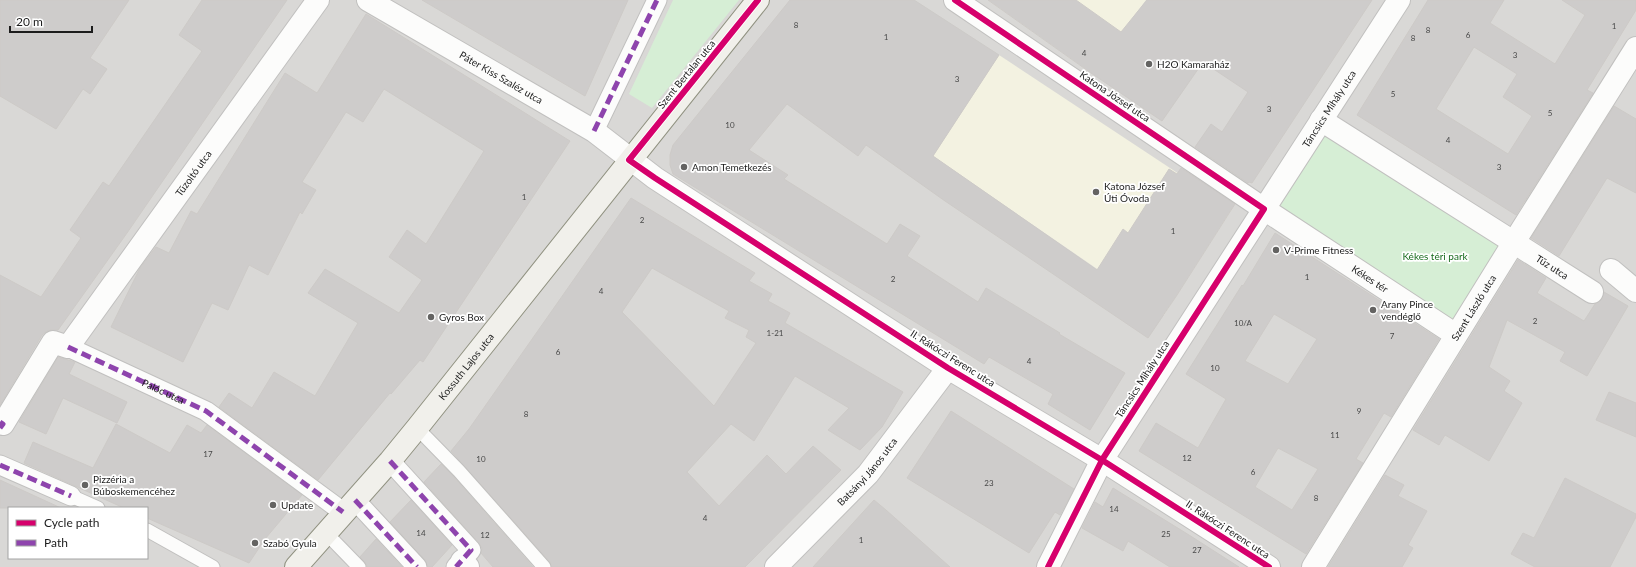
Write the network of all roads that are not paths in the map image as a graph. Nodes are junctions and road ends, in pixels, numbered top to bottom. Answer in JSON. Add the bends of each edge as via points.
{"nodes":[{"id":1,"x":318,"y":0,"type":"edge"},
{"id":2,"x":368,"y":0,"type":"edge"},
{"id":3,"x":657,"y":0,"type":"edge"},
{"id":4,"x":758,"y":0,"type":"edge"},
{"id":5,"x":955,"y":0,"type":"edge"},
{"id":6,"x":1399,"y":0,"type":"edge"},
{"id":7,"x":1636,"y":48,"type":"edge"},
{"id":8,"x":1321,"y":120,"type":"junction"},
{"id":9,"x":594,"y":131,"type":"junction"},
{"id":10,"x":630,"y":160,"type":"junction"},
{"id":11,"x":1264,"y":209,"type":"junction"},
{"id":12,"x":1514,"y":242,"type":"junction"},
{"id":13,"x":1611,"y":270,"type":"dead end"},
{"id":14,"x":1636,"y":291,"type":"edge"},
{"id":15,"x":1592,"y":292,"type":"dead end"},
{"id":16,"x":1456,"y":335,"type":"junction"},
{"id":17,"x":68,"y":347,"type":"junction"},
{"id":18,"x":948,"y":368,"type":"junction"},
{"id":19,"x":1,"y":425,"type":"edge"},
{"id":20,"x":417,"y":428,"type":"junction"},
{"id":21,"x":1102,"y":460,"type":"junction"},
{"id":22,"x":390,"y":461,"type":"junction"},
{"id":23,"x":0,"y":465,"type":"edge"},
{"id":24,"x":71,"y":496,"type":"joint"},
{"id":25,"x":349,"y":506,"type":"junction"},
{"id":26,"x":96,"y":507,"type":"edge"},
{"id":27,"x":148,"y":531,"type":"edge"},
{"id":28,"x":325,"y":532,"type":"junction"},
{"id":29,"x":300,"y":565,"type":"edge"},
{"id":30,"x":462,"y":565,"type":"edge"},
{"id":31,"x":213,"y":567,"type":"edge"},
{"id":32,"x":359,"y":567,"type":"edge"},
{"id":33,"x":417,"y":567,"type":"edge"},
{"id":34,"x":544,"y":567,"type":"edge"},
{"id":35,"x":776,"y":567,"type":"edge"},
{"id":36,"x":1048,"y":567,"type":"edge"},
{"id":37,"x":1270,"y":567,"type":"edge"},
{"id":38,"x":1313,"y":567,"type":"edge"}],
"edges":[{"from":1,"to":17,"type":"street","name":"Tűzoltó utca"},
{"from":2,"to":9,"type":"street","name":"Páter Kiss Szaléz utca"},
{"from":3,"to":9,"type":"street"},
{"from":4,"to":10,"type":"main road","name":"Szent Bertalan utca"},
{"from":5,"to":11,"type":"street","name":"Katona József utca"},
{"from":6,"to":8,"type":"street","name":"Táncsics Mihály utca"},
{"from":7,"to":12,"type":"street","name":"Szent László utca"},
{"from":8,"to":11,"type":"street","name":"Táncsics Mihály utca"},
{"from":8,"to":12,"type":"street"},
{"from":9,"to":10,"type":"street","name":"Páter Kiss Szaléz utca"},
{"from":10,"to":18,"type":"street","name":"II. Rákóczi Ferenc utca"},
{"from":10,"to":20,"type":"main road","name":"Kossuth Lajos utca"},
{"from":11,"to":16,"type":"street","name":"Kékes tér"},
{"from":11,"to":21,"type":"street","name":"Táncsics Mihály utca"},
{"from":12,"to":15,"type":"street","name":"Tűz utca"},
{"from":12,"to":16,"type":"street","name":"Szent László utca"},
{"from":13,"to":14,"type":"street"},
{"from":16,"to":38,"type":"street","name":"Szent László utca"},
{"from":17,"to":19,"type":"street","name":"Palóc utca","via":[[53,342]]},
{"from":17,"to":25,"type":"street","name":"Palóc utca","via":[[206,411]]},
{"from":18,"to":21,"type":"street","name":"II. Rákóczi Ferenc utca"},
{"from":18,"to":35,"type":"street","name":"Batsányi János utca","via":[[868,474]]},
{"from":20,"to":22,"type":"main road","name":"Kossuth Lajos utca"},
{"from":20,"to":34,"type":"lane","via":[[459,471]]},
{"from":21,"to":36,"type":"street","name":"Táncsics Mihály utca"},
{"from":21,"to":37,"type":"street","name":"II. Rákóczi Ferenc utca"},
{"from":22,"to":25,"type":"main road","name":"Kossuth Lajos utca"},
{"from":22,"to":30,"type":"street","via":[[471,550]]},
{"from":23,"to":24,"type":"street"},
{"from":24,"to":26,"type":"lane"},
{"from":25,"to":28,"type":"main road","name":"Kossuth Lajos utca"},
{"from":25,"to":33,"type":"street","name":"Palóc utca"},
{"from":27,"to":31,"type":"lane"},
{"from":28,"to":29,"type":"main road","name":"Kossuth Lajos utca"},
{"from":28,"to":32,"type":"lane"}]}
